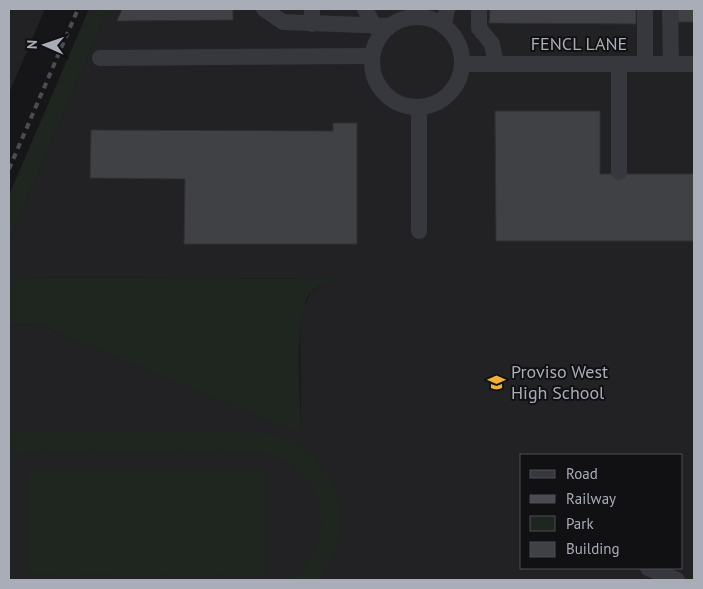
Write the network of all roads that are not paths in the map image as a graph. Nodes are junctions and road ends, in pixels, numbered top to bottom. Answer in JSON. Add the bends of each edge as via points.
{"nodes":[{"id":1,"x":264,"y":9,"type":"edge"},
{"id":2,"x":365,"y":9,"type":"edge"},
{"id":3,"x":479,"y":9,"type":"edge"},
{"id":4,"x":645,"y":9,"type":"edge"},
{"id":5,"x":670,"y":9,"type":"edge"},
{"id":6,"x":312,"y":16,"type":"edge"},
{"id":7,"x":446,"y":17,"type":"edge"},
{"id":8,"x":381,"y":26,"type":"junction"},
{"id":9,"x":372,"y":56,"type":"junction"},
{"id":10,"x":100,"y":58,"type":"dead end"},
{"id":11,"x":463,"y":64,"type":"junction"},
{"id":12,"x":496,"y":64,"type":"junction"},
{"id":13,"x":619,"y":64,"type":"junction"},
{"id":14,"x":645,"y":64,"type":"junction"},
{"id":15,"x":672,"y":64,"type":"junction"},
{"id":16,"x":694,"y":64,"type":"edge"},
{"id":17,"x":419,"y":108,"type":"junction"},
{"id":18,"x":619,"y":172,"type":"dead end"},
{"id":19,"x":419,"y":232,"type":"dead end"},
{"id":20,"x":650,"y":569,"type":"edge"},
{"id":21,"x":677,"y":580,"type":"edge"}],
"edges":[{"from":1,"to":6,"type":"street","via":[[283,22]]},
{"from":2,"to":8,"type":"street"},
{"from":3,"to":12,"type":"street","via":[[479,28],[492,44]]},
{"from":4,"to":14,"type":"street"},
{"from":5,"to":15,"type":"street"},
{"from":6,"to":8,"type":"street"},
{"from":7,"to":8,"type":"street","via":[[408,17]]},
{"from":7,"to":11,"type":"street","via":[[458,41]]},
{"from":8,"to":9,"type":"street"},
{"from":9,"to":10,"type":"street"},
{"from":9,"to":17,"type":"street","via":[[375,78],[387,96],[397,103]]},
{"from":11,"to":12,"type":"street","name":"FENCL LANE"},
{"from":11,"to":17,"type":"street","via":[[458,83],[450,94],[430,106]]},
{"from":12,"to":13,"type":"street","name":"FENCL LANE"},
{"from":13,"to":14,"type":"street","name":"FENCL LANE"},
{"from":13,"to":18,"type":"street"},
{"from":14,"to":15,"type":"street","name":"FENCL LANE"},
{"from":15,"to":16,"type":"street","name":"FENCL LANE"},
{"from":17,"to":19,"type":"street"},
{"from":20,"to":21,"type":"street"}]}
